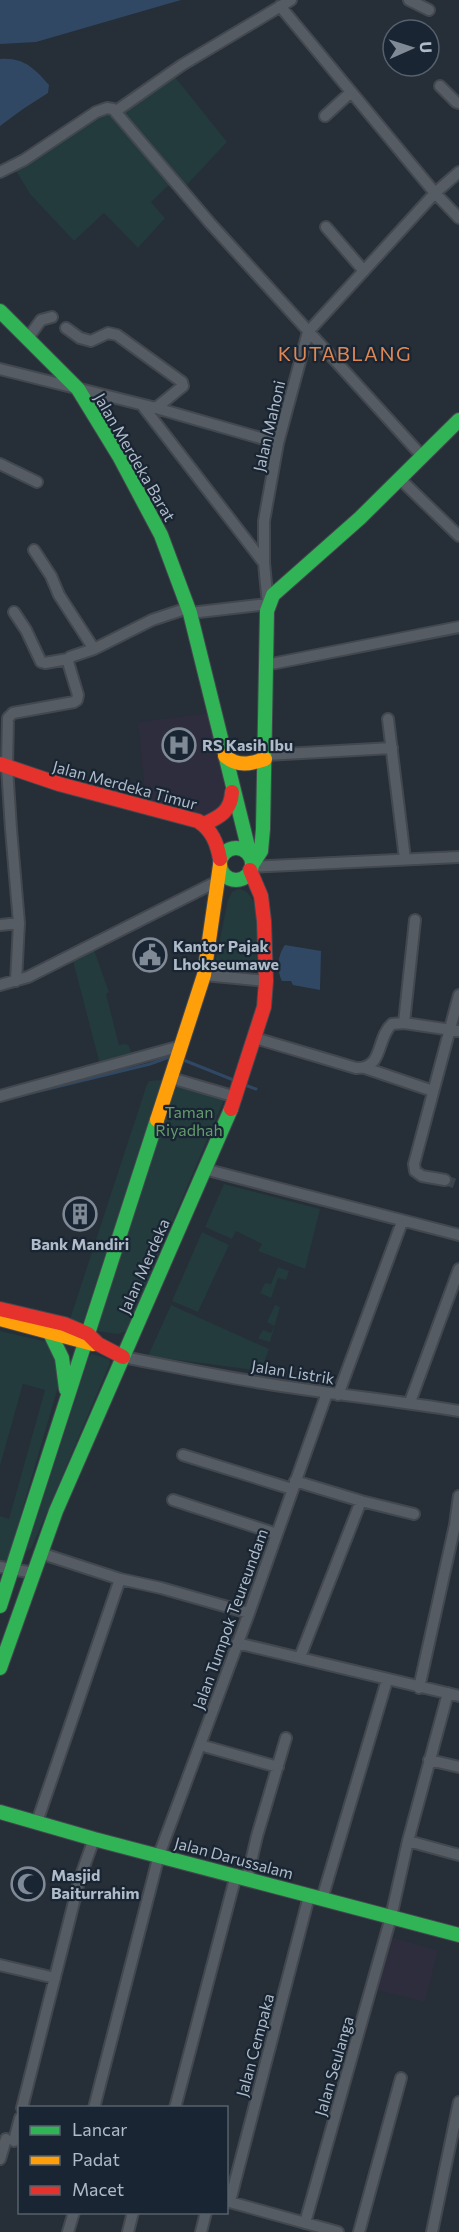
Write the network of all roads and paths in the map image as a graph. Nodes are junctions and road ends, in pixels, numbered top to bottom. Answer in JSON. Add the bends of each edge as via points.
{"nodes":[{"id":1,"x":291,"y":0,"type":"edge"},
{"id":2,"x":409,"y":0,"type":"edge"},
{"id":3,"x":280,"y":6,"type":"junction"},
{"id":4,"x":429,"y":10,"type":"dead end"},
{"id":5,"x":440,"y":86,"type":"dead end"},
{"id":6,"x":350,"y":93,"type":"junction"},
{"id":7,"x":459,"y":103,"type":"edge"},
{"id":8,"x":116,"y":111,"type":"junction"},
{"id":9,"x":325,"y":116,"type":"dead end"},
{"id":10,"x":0,"y":172,"type":"edge"},
{"id":11,"x":459,"y":172,"type":"edge"},
{"id":12,"x":435,"y":193,"type":"junction"},
{"id":13,"x":459,"y":218,"type":"edge"},
{"id":14,"x":326,"y":227,"type":"dead end"},
{"id":15,"x":364,"y":270,"type":"junction"},
{"id":16,"x":0,"y":310,"type":"edge"},
{"id":17,"x":52,"y":317,"type":"dead end"},
{"id":18,"x":66,"y":328,"type":"dead end"},
{"id":19,"x":308,"y":332,"type":"junction"},
{"id":20,"x":28,"y":338,"type":"junction"},
{"id":21,"x":0,"y":369,"type":"edge"},
{"id":22,"x":78,"y":389,"type":"junction"},
{"id":23,"x":142,"y":405,"type":"junction"},
{"id":24,"x":156,"y":408,"type":"junction"},
{"id":25,"x":459,"y":420,"type":"edge"},
{"id":26,"x":278,"y":443,"type":"junction"},
{"id":27,"x":421,"y":455,"type":"junction"},
{"id":28,"x":0,"y":464,"type":"edge"},
{"id":29,"x":399,"y":479,"type":"junction"},
{"id":30,"x":37,"y":482,"type":"dead end"},
{"id":31,"x":459,"y":536,"type":"edge"},
{"id":32,"x":34,"y":550,"type":"dead end"},
{"id":33,"x":264,"y":563,"type":"junction"},
{"id":34,"x":268,"y":604,"type":"junction"},
{"id":35,"x":189,"y":610,"type":"junction"},
{"id":36,"x":14,"y":612,"type":"dead end"},
{"id":37,"x":459,"y":627,"type":"edge"},
{"id":38,"x":94,"y":649,"type":"junction"},
{"id":39,"x":68,"y":659,"type":"junction"},
{"id":40,"x":266,"y":665,"type":"junction"},
{"id":41,"x":388,"y":718,"type":"dead end"},
{"id":42,"x":392,"y":748,"type":"junction"},
{"id":43,"x":225,"y":756,"type":"junction"},
{"id":44,"x":265,"y":757,"type":"junction"},
{"id":45,"x":4,"y":765,"type":"edge"},
{"id":46,"x":232,"y":784,"type":"junction"},
{"id":47,"x":264,"y":804,"type":"junction"},
{"id":48,"x":204,"y":824,"type":"junction"},
{"id":49,"x":244,"y":829,"type":"junction"},
{"id":50,"x":5,"y":830,"type":"edge"},
{"id":51,"x":219,"y":856,"type":"junction"},
{"id":52,"x":459,"y":857,"type":"edge"},
{"id":53,"x":405,"y":859,"type":"junction"},
{"id":54,"x":251,"y":864,"type":"junction"},
{"id":55,"x":216,"y":882,"type":"junction"},
{"id":56,"x":415,"y":920,"type":"dead end"},
{"id":57,"x":19,"y":923,"type":"junction"},
{"id":58,"x":0,"y":926,"type":"edge"},
{"id":59,"x":204,"y":975,"type":"junction"},
{"id":60,"x":16,"y":981,"type":"junction"},
{"id":61,"x":266,"y":981,"type":"junction"},
{"id":62,"x":0,"y":985,"type":"edge"},
{"id":63,"x":459,"y":995,"type":"edge"},
{"id":64,"x":404,"y":1023,"type":"junction"},
{"id":65,"x":454,"y":1030,"type":"edge"},
{"id":66,"x":255,"y":1038,"type":"junction"},
{"id":67,"x":181,"y":1046,"type":"junction"},
{"id":68,"x":365,"y":1068,"type":"junction"},
{"id":69,"x":172,"y":1074,"type":"junction"},
{"id":70,"x":433,"y":1091,"type":"junction"},
{"id":71,"x":237,"y":1095,"type":"junction"},
{"id":72,"x":0,"y":1096,"type":"edge"},
{"id":73,"x":204,"y":1169,"type":"junction"},
{"id":74,"x":445,"y":1180,"type":"tunnel mouth"},
{"id":75,"x":402,"y":1222,"type":"junction"},
{"id":76,"x":459,"y":1235,"type":"edge"},
{"id":77,"x":459,"y":1269,"type":"edge"},
{"id":78,"x":0,"y":1309,"type":"edge"},
{"id":79,"x":0,"y":1319,"type":"edge"},
{"id":80,"x":49,"y":1331,"type":"junction"},
{"id":81,"x":91,"y":1340,"type":"junction"},
{"id":82,"x":123,"y":1357,"type":"junction"},
{"id":83,"x":332,"y":1394,"type":"junction"},
{"id":84,"x":66,"y":1400,"type":"junction"},
{"id":85,"x":410,"y":1402,"type":"junction"},
{"id":86,"x":459,"y":1411,"type":"edge"},
{"id":87,"x":183,"y":1455,"type":"dead end"},
{"id":88,"x":294,"y":1485,"type":"junction"},
{"id":89,"x":459,"y":1496,"type":"edge"},
{"id":90,"x":173,"y":1500,"type":"dead end"},
{"id":91,"x":361,"y":1501,"type":"junction"},
{"id":92,"x":414,"y":1514,"type":"dead end"},
{"id":93,"x":277,"y":1534,"type":"junction"},
{"id":94,"x":40,"y":1553,"type":"junction"},
{"id":95,"x":6,"y":1568,"type":"edge"},
{"id":96,"x":34,"y":1573,"type":"junction"},
{"id":97,"x":120,"y":1579,"type":"junction"},
{"id":98,"x":0,"y":1606,"type":"edge"},
{"id":99,"x":249,"y":1613,"type":"junction"},
{"id":100,"x":237,"y":1643,"type":"junction"},
{"id":101,"x":300,"y":1657,"type":"junction"},
{"id":102,"x":0,"y":1668,"type":"edge"},
{"id":103,"x":387,"y":1680,"type":"junction"},
{"id":104,"x":419,"y":1688,"type":"junction"},
{"id":105,"x":454,"y":1695,"type":"edge"},
{"id":106,"x":286,"y":1738,"type":"dead end"},
{"id":107,"x":200,"y":1745,"type":"junction"},
{"id":108,"x":429,"y":1760,"type":"junction"},
{"id":109,"x":278,"y":1767,"type":"junction"},
{"id":110,"x":459,"y":1767,"type":"edge"},
{"id":111,"x":0,"y":1812,"type":"edge"},
{"id":112,"x":21,"y":1818,"type":"junction"},
{"id":113,"x":0,"y":1822,"type":"edge"},
{"id":114,"x":37,"y":1822,"type":"junction"},
{"id":115,"x":94,"y":1839,"type":"junction"},
{"id":116,"x":408,"y":1841,"type":"junction"},
{"id":117,"x":159,"y":1855,"type":"junction"},
{"id":118,"x":459,"y":1855,"type":"edge"},
{"id":119,"x":241,"y":1877,"type":"junction"},
{"id":120,"x":315,"y":1897,"type":"junction"},
{"id":121,"x":391,"y":1917,"type":"junction"},
{"id":122,"x":459,"y":1935,"type":"edge"},
{"id":123,"x":0,"y":1965,"type":"edge"},
{"id":124,"x":55,"y":1978,"type":"junction"},
{"id":125,"x":401,"y":2078,"type":"dead end"},
{"id":126,"x":459,"y":2102,"type":"edge"},
{"id":127,"x":23,"y":2106,"type":"edge"},
{"id":128,"x":95,"y":2106,"type":"edge"},
{"id":129,"x":176,"y":2106,"type":"edge"},
{"id":130,"x":18,"y":2122,"type":"edge"},
{"id":131,"x":10,"y":2140,"type":"edge"},
{"id":132,"x":0,"y":2158,"type":"edge"},
{"id":133,"x":228,"y":2201,"type":"edge"},
{"id":134,"x":73,"y":2214,"type":"edge"},
{"id":135,"x":132,"y":2214,"type":"edge"},
{"id":136,"x":206,"y":2214,"type":"edge"},
{"id":137,"x":305,"y":2223,"type":"junction"},
{"id":138,"x":68,"y":2232,"type":"edge"},
{"id":139,"x":128,"y":2232,"type":"edge"},
{"id":140,"x":201,"y":2232,"type":"edge"},
{"id":141,"x":338,"y":2232,"type":"edge"},
{"id":142,"x":359,"y":2232,"type":"edge"},
{"id":143,"x":432,"y":2232,"type":"edge"}],
"edges":[{"from":1,"to":3,"type":"street"},
{"from":2,"to":4,"type":"street"},
{"from":3,"to":6,"type":"street"},
{"from":3,"to":8,"type":"street","via":[[190,59]]},
{"from":5,"to":7,"type":"street"},
{"from":6,"to":9,"type":"street"},
{"from":6,"to":12,"type":"street"},
{"from":8,"to":10,"type":"street","via":[[107,108],[96,112]]},
{"from":8,"to":19,"type":"street"},
{"from":11,"to":12,"type":"street","name":"Jalan Mahoni"},
{"from":12,"to":13,"type":"street"},
{"from":12,"to":15,"type":"street","name":"Jalan Mahoni"},
{"from":14,"to":15,"type":"street"},
{"from":15,"to":19,"type":"street","name":"Jalan Mahoni"},
{"from":16,"to":20,"type":"main road","name":"Jalan Merdeka Barat"},
{"from":17,"to":20,"type":"street","via":[[41,320]]},
{"from":18,"to":24,"type":"street","via":[[90,341],[108,333],[117,336],[182,382],[183,386]]},
{"from":19,"to":26,"type":"street","name":"Jalan Mahoni"},
{"from":19,"to":27,"type":"street"},
{"from":20,"to":22,"type":"main road","name":"Jalan Merdeka Barat"},
{"from":21,"to":22,"type":"street"},
{"from":22,"to":23,"type":"street"},
{"from":22,"to":35,"type":"main road","name":"Jalan Merdeka Barat","via":[[140,492],[162,536]]},
{"from":23,"to":24,"type":"street"},
{"from":23,"to":33,"type":"street"},
{"from":24,"to":26,"type":"street"},
{"from":25,"to":27,"type":"main road"},
{"from":26,"to":33,"type":"street","name":"Jalan Mahoni","via":[[264,521]]},
{"from":27,"to":29,"type":"main road"},
{"from":28,"to":30,"type":"street"},
{"from":29,"to":31,"type":"street"},
{"from":29,"to":34,"type":"main road","via":[[288,580]]},
{"from":32,"to":38,"type":"street"},
{"from":33,"to":34,"type":"street","name":"Jalan Mahoni"},
{"from":34,"to":35,"type":"street"},
{"from":34,"to":40,"type":"main road"},
{"from":35,"to":38,"type":"street","via":[[152,620]]},
{"from":35,"to":43,"type":"main road","name":"Jalan Merdeka Barat"},
{"from":36,"to":39,"type":"street","via":[[43,663]]},
{"from":37,"to":40,"type":"street"},
{"from":38,"to":39,"type":"street"},
{"from":39,"to":45,"type":"street","via":[[77,700],[10,715]]},
{"from":40,"to":44,"type":"main road"},
{"from":41,"to":42,"type":"street"},
{"from":42,"to":44,"type":"street"},
{"from":42,"to":53,"type":"street"},
{"from":43,"to":44,"type":"main road","via":[[243,765]]},
{"from":43,"to":46,"type":"main road","name":"Jalan Merdeka Barat"},
{"from":44,"to":47,"type":"main road"},
{"from":45,"to":48,"type":"main road","name":"Jalan Merdeka Timur"},
{"from":45,"to":50,"type":"street"},
{"from":46,"to":48,"type":"main road","via":[[233,800],[226,814]]},
{"from":46,"to":49,"type":"main road","name":"Jalan Merdeka Barat"},
{"from":47,"to":49,"type":"main road"},
{"from":47,"to":54,"type":"main road","via":[[261,851]]},
{"from":48,"to":51,"type":"main road","name":"Jalan Merdeka Timur"},
{"from":49,"to":51,"type":"main road"},
{"from":49,"to":54,"type":"main road","name":"Jalan Merdeka Barat"},
{"from":50,"to":57,"type":"street"},
{"from":51,"to":54,"type":"main road","via":[[231,848],[242,849]]},
{"from":51,"to":54,"type":"main road","via":[[223,873],[235,880],[244,877]]},
{"from":51,"to":55,"type":"main road","name":"Jalan Merdeka"},
{"from":52,"to":53,"type":"street"},
{"from":53,"to":54,"type":"street"},
{"from":54,"to":61,"type":"main road","name":"Jalan Merdeka","via":[[261,896]]},
{"from":55,"to":59,"type":"main road","name":"Jalan Merdeka"},
{"from":55,"to":60,"type":"street"},
{"from":56,"to":64,"type":"street"},
{"from":57,"to":58,"type":"street"},
{"from":57,"to":60,"type":"street"},
{"from":59,"to":61,"type":"street"},
{"from":59,"to":67,"type":"main road","name":"Jalan Merdeka"},
{"from":60,"to":62,"type":"street"},
{"from":61,"to":66,"type":"main road","name":"Jalan Merdeka"},
{"from":63,"to":65,"type":"street"},
{"from":64,"to":65,"type":"street"},
{"from":64,"to":68,"type":"street","via":[[389,1026],[374,1062]]},
{"from":65,"to":70,"type":"street"},
{"from":66,"to":68,"type":"street"},
{"from":66,"to":71,"type":"main road","name":"Jalan Merdeka"},
{"from":67,"to":69,"type":"main road","name":"Jalan Merdeka"},
{"from":67,"to":72,"type":"street"},
{"from":68,"to":70,"type":"street"},
{"from":69,"to":71,"type":"street"},
{"from":69,"to":81,"type":"main road","name":"Jalan Merdeka"},
{"from":70,"to":74,"type":"street","via":[[415,1172]]},
{"from":71,"to":73,"type":"main road","name":"Jalan Merdeka"},
{"from":73,"to":75,"type":"street"},
{"from":73,"to":82,"type":"main road","name":"Jalan Merdeka"},
{"from":75,"to":76,"type":"street"},
{"from":75,"to":83,"type":"street","name":"Jalan Tumpok Teureundam"},
{"from":77,"to":85,"type":"street"},
{"from":78,"to":81,"type":"main road","via":[[64,1324]]},
{"from":79,"to":80,"type":"main road"},
{"from":80,"to":81,"type":"main road"},
{"from":80,"to":84,"type":"main road","via":[[63,1357]]},
{"from":81,"to":82,"type":"main road"},
{"from":81,"to":84,"type":"main road","name":"Jalan Merdeka"},
{"from":82,"to":83,"type":"street","name":"Jalan Listrik"},
{"from":82,"to":94,"type":"main road","name":"Jalan Merdeka"},
{"from":83,"to":85,"type":"street","name":"Jalan Listrik"},
{"from":83,"to":88,"type":"street","name":"Jalan Tumpok Teureundam"},
{"from":84,"to":95,"type":"main road","name":"Jalan Merdeka"},
{"from":85,"to":86,"type":"street","name":"Jalan Listrik"},
{"from":87,"to":88,"type":"street"},
{"from":88,"to":91,"type":"street"},
{"from":88,"to":93,"type":"street","name":"Jalan Tumpok Teureundam"},
{"from":89,"to":104,"type":"street"},
{"from":90,"to":93,"type":"street"},
{"from":91,"to":92,"type":"street"},
{"from":91,"to":101,"type":"street"},
{"from":93,"to":99,"type":"street","name":"Jalan Tumpok Teureundam"},
{"from":94,"to":96,"type":"main road","name":"Jalan Merdeka"},
{"from":94,"to":97,"type":"street"},
{"from":95,"to":96,"type":"street"},
{"from":95,"to":98,"type":"main road","name":"Jalan Merdeka"},
{"from":96,"to":102,"type":"main road","name":"Jalan Merdeka"},
{"from":97,"to":99,"type":"street"},
{"from":97,"to":114,"type":"street"},
{"from":99,"to":100,"type":"street","name":"Jalan Tumpok Teureundam"},
{"from":100,"to":101,"type":"street"},
{"from":100,"to":107,"type":"street","name":"Jalan Tumpok Teureundam"},
{"from":101,"to":103,"type":"street"},
{"from":103,"to":104,"type":"street"},
{"from":103,"to":120,"type":"street","name":"Jalan Cempaka"},
{"from":104,"to":105,"type":"street"},
{"from":105,"to":108,"type":"street","name":"Jalan Seulanga"},
{"from":106,"to":109,"type":"street"},
{"from":107,"to":109,"type":"street"},
{"from":107,"to":117,"type":"street","name":"Jalan Tumpok Teureundam"},
{"from":108,"to":110,"type":"street"},
{"from":108,"to":116,"type":"street","name":"Jalan Seulanga"},
{"from":109,"to":119,"type":"street"},
{"from":111,"to":112,"type":"main road","name":"Jalan Darussalam"},
{"from":112,"to":113,"type":"main road"},
{"from":112,"to":114,"type":"main road","name":"Jalan Darussalam"},
{"from":114,"to":115,"type":"main road","name":"Jalan Darussalam"},
{"from":115,"to":117,"type":"main road","name":"Jalan Darussalam"},
{"from":115,"to":124,"type":"street"},
{"from":116,"to":118,"type":"street"},
{"from":116,"to":121,"type":"street","name":"Jalan Seulanga"},
{"from":117,"to":119,"type":"main road","name":"Jalan Darussalam"},
{"from":117,"to":128,"type":"street","name":"Jalan Tumpok Teureundam"},
{"from":119,"to":120,"type":"main road","name":"Jalan Darussalam"},
{"from":119,"to":129,"type":"street"},
{"from":120,"to":121,"type":"main road","name":"Jalan Darussalam"},
{"from":120,"to":133,"type":"street","name":"Jalan Cempaka"},
{"from":121,"to":122,"type":"main road","name":"Jalan Darussalam"},
{"from":121,"to":137,"type":"street","name":"Jalan Seulanga"},
{"from":123,"to":124,"type":"street"},
{"from":124,"to":127,"type":"street"},
{"from":125,"to":142,"type":"street"},
{"from":126,"to":143,"type":"street"},
{"from":130,"to":131,"type":"street"},
{"from":131,"to":132,"type":"street"},
{"from":133,"to":137,"type":"street"},
{"from":134,"to":138,"type":"street"},
{"from":135,"to":139,"type":"street"},
{"from":136,"to":140,"type":"street"},
{"from":137,"to":141,"type":"street"}]}
